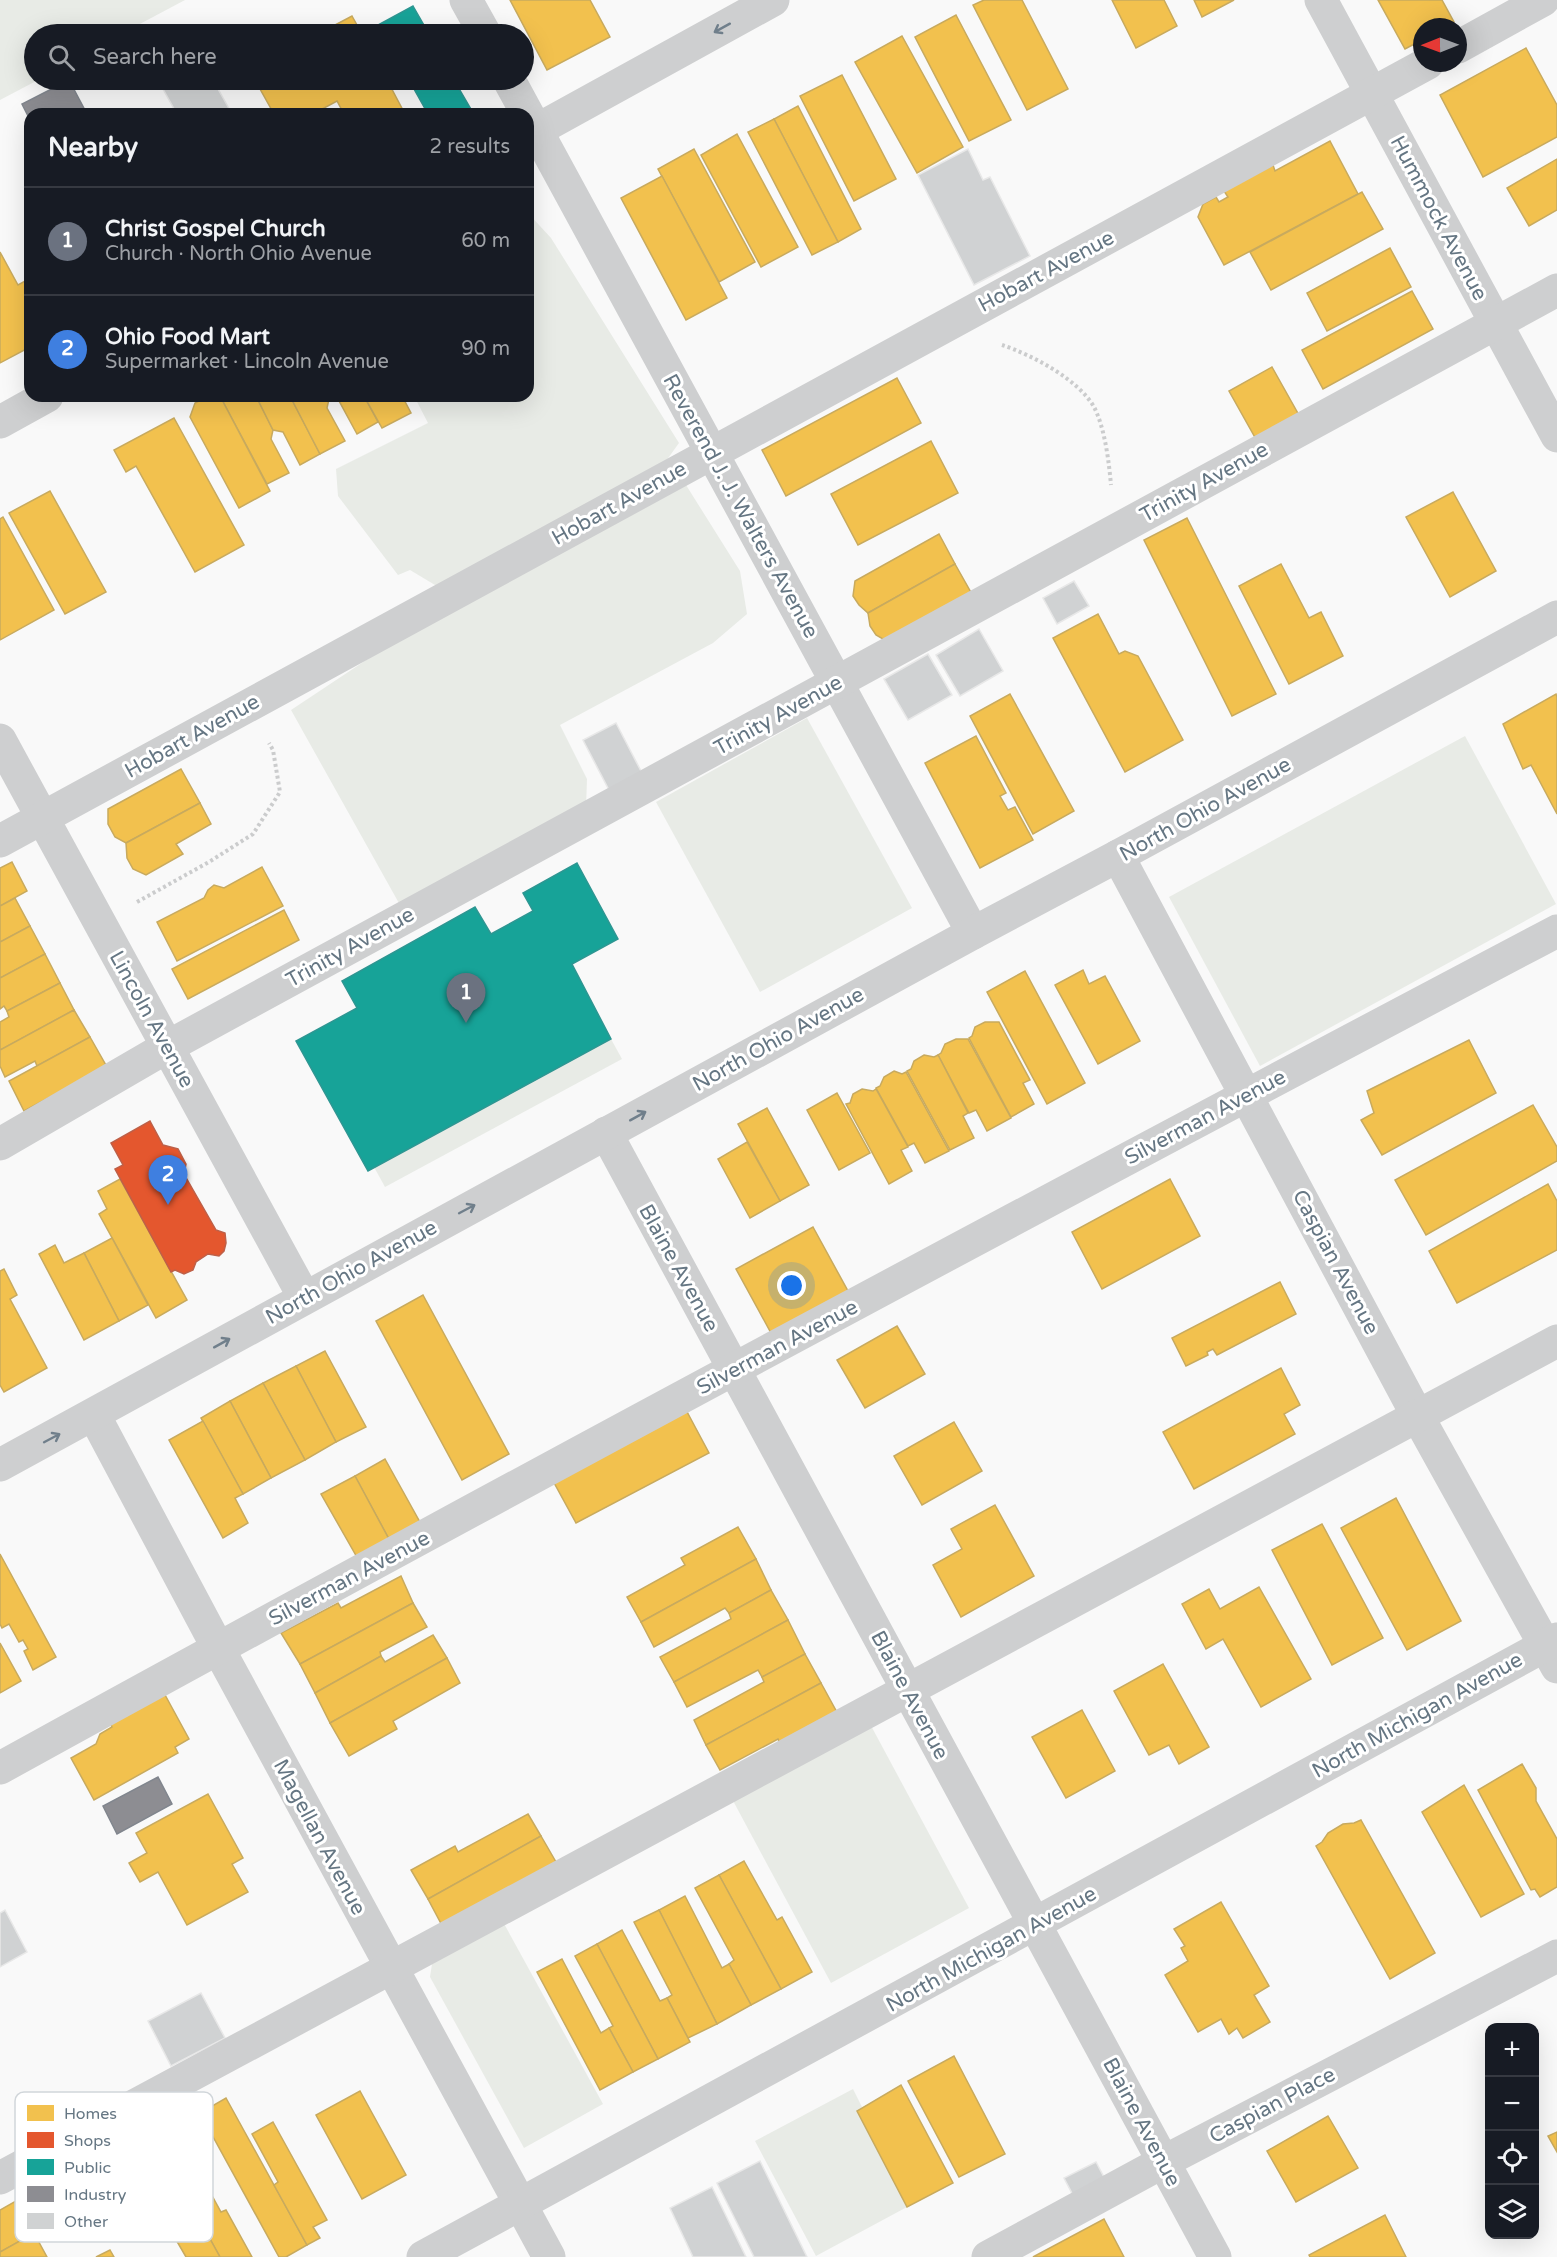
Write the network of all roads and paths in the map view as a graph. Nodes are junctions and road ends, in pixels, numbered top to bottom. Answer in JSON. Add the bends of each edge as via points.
{"nodes":[{"id":1,"x":466,"y":0,"type":"edge"},
{"id":2,"x":773,"y":0,"type":"edge"},
{"id":3,"x":1321,"y":0,"type":"edge"},
{"id":4,"x":1543,"y":0,"type":"edge"},
{"id":5,"x":479,"y":24,"type":"edge"},
{"id":6,"x":1467,"y":41,"type":"edge"},
{"id":7,"x":1413,"y":71,"type":"edge"},
{"id":8,"x":514,"y":90,"type":"edge"},
{"id":9,"x":1372,"y":93,"type":"junction"},
{"id":10,"x":522,"y":108,"type":"edge"},
{"id":11,"x":534,"y":131,"type":"edge"},
{"id":12,"x":534,"y":136,"type":"edge"},
{"id":13,"x":1557,"y":290,"type":"edge"},
{"id":14,"x":1495,"y":323,"type":"junction"},
{"id":15,"x":943,"y":326,"type":"junction"},
{"id":16,"x":36,"y":402,"type":"edge"},
{"id":17,"x":0,"y":422,"type":"edge"},
{"id":18,"x":1557,"y":436,"type":"edge"},
{"id":19,"x":712,"y":452,"type":"junction"},
{"id":20,"x":1102,"y":538,"type":"junction"},
{"id":21,"x":1557,"y":617,"type":"edge"},
{"id":22,"x":837,"y":683,"type":"junction"},
{"id":23,"x":250,"y":704,"type":"junction"},
{"id":24,"x":0,"y":740,"type":"edge"},
{"id":25,"x":43,"y":818,"type":"junction"},
{"id":26,"x":0,"y":841,"type":"edge"},
{"id":27,"x":1118,"y":856,"type":"junction"},
{"id":28,"x":99,"y":923,"type":"junction"},
{"id":29,"x":1557,"y":931,"type":"edge"},
{"id":30,"x":972,"y":933,"type":"junction"},
{"id":31,"x":167,"y":1047,"type":"junction"},
{"id":32,"x":1246,"y":1095,"type":"junction"},
{"id":33,"x":606,"y":1133,"type":"junction"},
{"id":34,"x":0,"y":1144,"type":"edge"},
{"id":35,"x":304,"y":1297,"type":"junction"},
{"id":36,"x":1557,"y":1341,"type":"edge"},
{"id":37,"x":734,"y":1370,"type":"junction"},
{"id":38,"x":94,"y":1415,"type":"junction"},
{"id":39,"x":1417,"y":1415,"type":"junction"},
{"id":40,"x":0,"y":1465,"type":"edge"},
{"id":41,"x":218,"y":1648,"type":"junction"},
{"id":42,"x":1553,"y":1650,"type":"edge"},
{"id":43,"x":908,"y":1691,"type":"junction"},
{"id":44,"x":0,"y":1768,"type":"edge"},
{"id":45,"x":1035,"y":1925,"type":"junction"},
{"id":46,"x":1557,"y":1956,"type":"edge"},
{"id":47,"x":391,"y":1967,"type":"junction"},
{"id":48,"x":159,"y":2092,"type":"edge"},
{"id":49,"x":1163,"y":2162,"type":"junction"},
{"id":50,"x":15,"y":2170,"type":"edge"},
{"id":51,"x":0,"y":2178,"type":"edge"},
{"id":52,"x":520,"y":2205,"type":"junction"},
{"id":53,"x":423,"y":2257,"type":"edge"},
{"id":54,"x":549,"y":2257,"type":"edge"},
{"id":55,"x":988,"y":2257,"type":"edge"},
{"id":56,"x":1215,"y":2257,"type":"edge"}],
"edges":[{"from":1,"to":5,"type":"street"},
{"from":2,"to":11,"type":"street","one_way":true},
{"from":3,"to":9,"type":"street","name":"Hummock Avenue"},
{"from":4,"to":6,"type":"street"},
{"from":7,"to":9,"type":"street","name":"Hobart Avenue"},
{"from":8,"to":10,"type":"street","name":"Reverend J. J. Walters Avenue"},
{"from":9,"to":14,"type":"street","name":"Hummock Avenue"},
{"from":9,"to":15,"type":"street","name":"Hobart Avenue"},
{"from":12,"to":19,"type":"street","name":"Reverend J. J. Walters Avenue"},
{"from":13,"to":14,"type":"street","name":"Trinity Avenue"},
{"from":14,"to":18,"type":"street","name":"Hummock Avenue"},
{"from":14,"to":20,"type":"street","name":"Trinity Avenue"},
{"from":15,"to":19,"type":"street","name":"Hobart Avenue"},
{"from":15,"to":20,"type":"path","via":[[1022,352],[1071,382],[1094,407],[1109,454],[1113,505]]},
{"from":16,"to":17,"type":"street"},
{"from":19,"to":22,"type":"street","name":"Reverend J. J. Walters Avenue"},
{"from":19,"to":23,"type":"street","name":"Hobart Avenue"},
{"from":20,"to":22,"type":"street","name":"Trinity Avenue"},
{"from":21,"to":27,"type":"street","name":"North Ohio Avenue"},
{"from":22,"to":30,"type":"street","name":"Reverend J. J. Walters Avenue"},
{"from":22,"to":31,"type":"street","name":"Trinity Avenue"},
{"from":23,"to":25,"type":"street","name":"Hobart Avenue"},
{"from":23,"to":28,"type":"path","via":[[273,750],[280,792],[253,834]]},
{"from":24,"to":25,"type":"street","name":"Lincoln Avenue"},
{"from":25,"to":26,"type":"street","name":"Hobart Avenue"},
{"from":25,"to":28,"type":"street","name":"Lincoln Avenue"},
{"from":27,"to":30,"type":"street","name":"North Ohio Avenue"},
{"from":27,"to":32,"type":"street","name":"Caspian Avenue"},
{"from":28,"to":31,"type":"street","name":"Lincoln Avenue"},
{"from":29,"to":32,"type":"street","name":"Silverman Avenue"},
{"from":33,"to":30,"type":"street","name":"North Ohio Avenue","one_way":true},
{"from":31,"to":34,"type":"street","name":"Trinity Avenue"},
{"from":31,"to":35,"type":"street","name":"Lincoln Avenue"},
{"from":32,"to":37,"type":"street","name":"Silverman Avenue"},
{"from":32,"to":39,"type":"street","name":"Caspian Avenue"},
{"from":35,"to":33,"type":"street","name":"North Ohio Avenue","one_way":true},
{"from":33,"to":37,"type":"street","name":"Blaine Avenue"},
{"from":38,"to":35,"type":"street","name":"North Ohio Avenue","one_way":true},
{"from":36,"to":39,"type":"street"},
{"from":37,"to":41,"type":"street","name":"Silverman Avenue"},
{"from":37,"to":43,"type":"street","name":"Blaine Avenue"},
{"from":40,"to":38,"type":"street","name":"North Ohio Avenue","one_way":true},
{"from":38,"to":41,"type":"street","name":"Magellan Avenue"},
{"from":39,"to":42,"type":"street","name":"Caspian Avenue"},
{"from":39,"to":43,"type":"street"},
{"from":41,"to":44,"type":"street","name":"Silverman Avenue"},
{"from":41,"to":47,"type":"street","name":"Magellan Avenue"},
{"from":42,"to":45,"type":"street","name":"North Michigan Avenue"},
{"from":43,"to":45,"type":"street","name":"Blaine Avenue"},
{"from":43,"to":47,"type":"street"},
{"from":45,"to":49,"type":"street","name":"Blaine Avenue"},
{"from":45,"to":52,"type":"street","name":"North Michigan Avenue"},
{"from":46,"to":49,"type":"street","name":"Caspian Place"},
{"from":47,"to":48,"type":"street"},
{"from":47,"to":52,"type":"street","name":"Magellan Avenue"},
{"from":49,"to":55,"type":"street","name":"Caspian Place"},
{"from":49,"to":56,"type":"street","name":"Blaine Avenue"},
{"from":50,"to":51,"type":"street"},
{"from":52,"to":53,"type":"street","name":"North Michigan Avenue"},
{"from":52,"to":54,"type":"street","name":"Magellan Avenue"}]}
